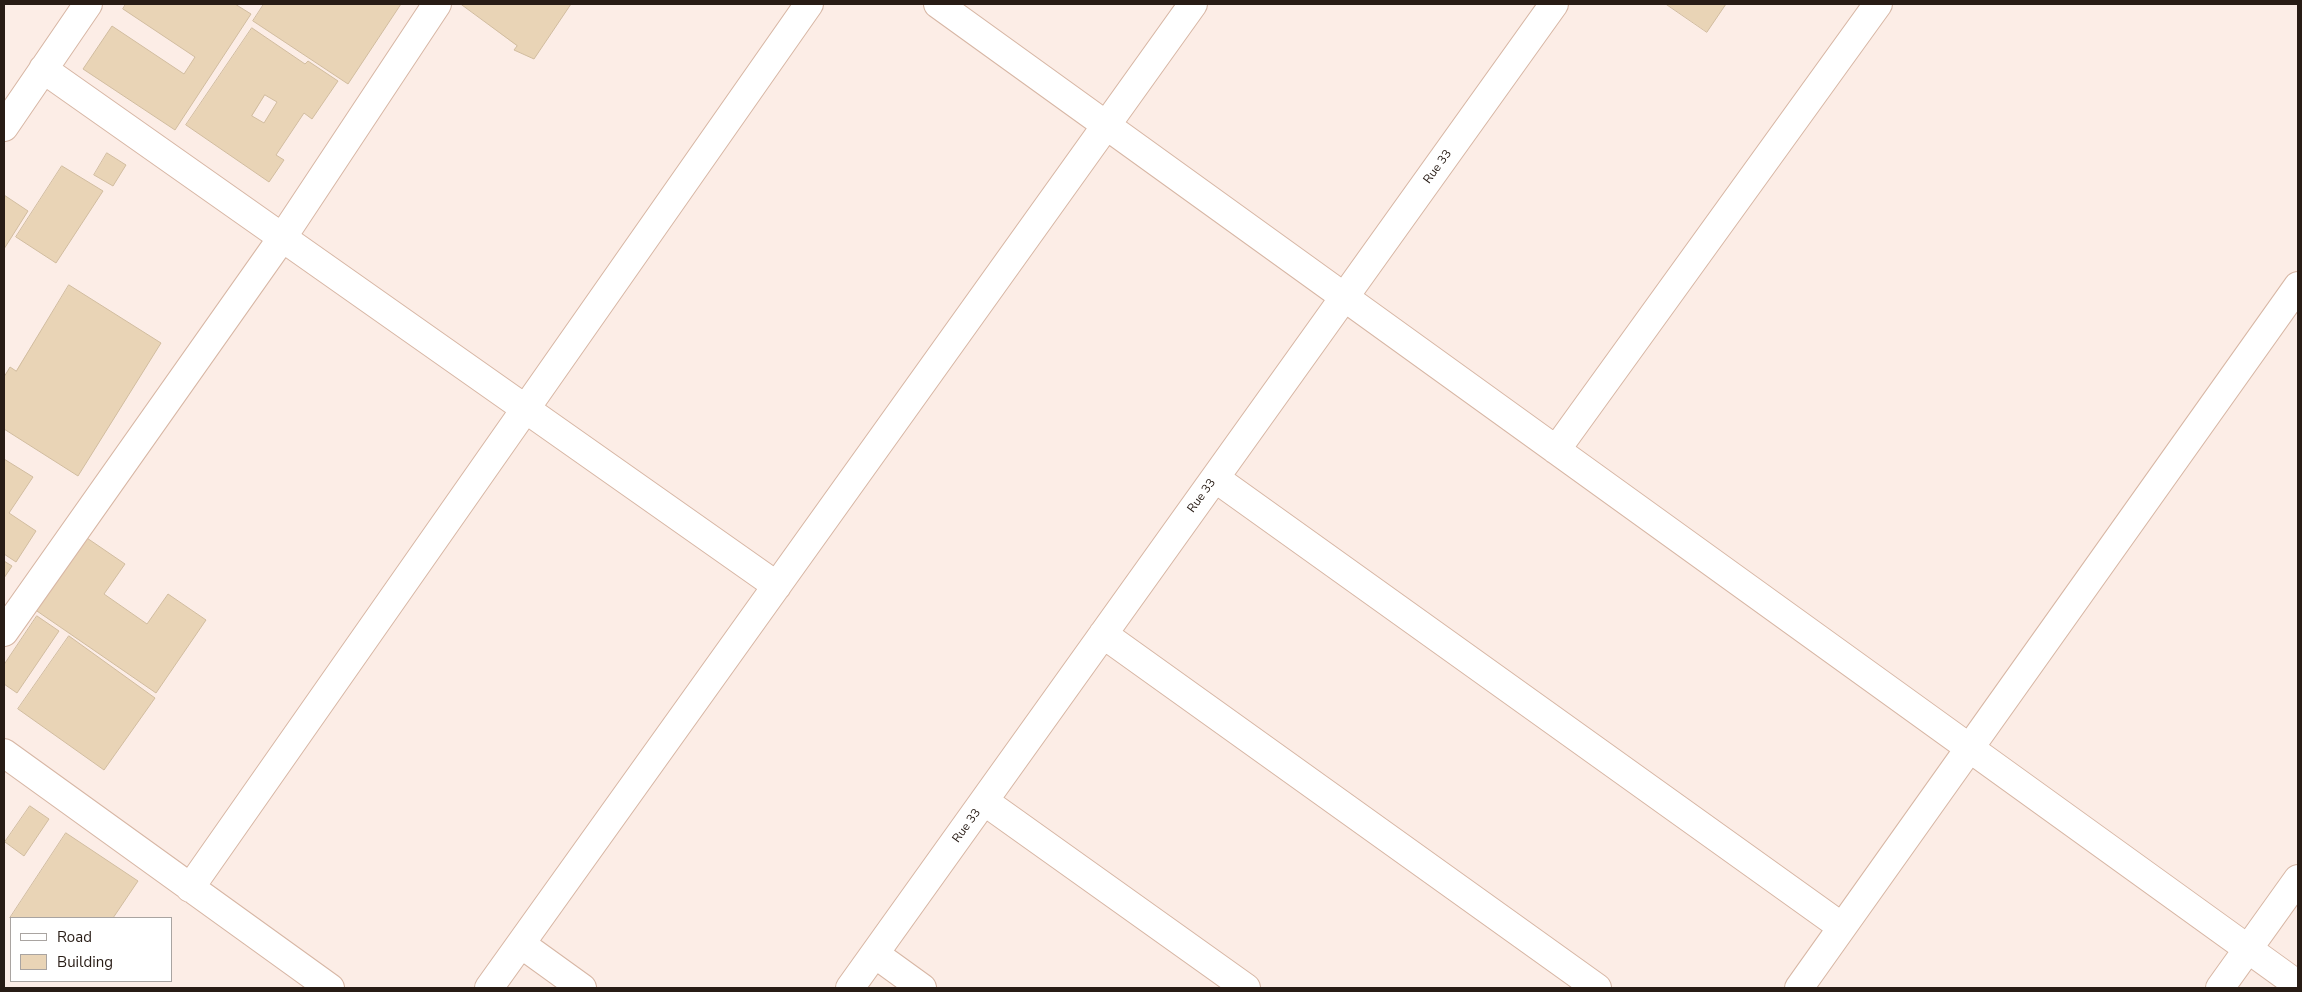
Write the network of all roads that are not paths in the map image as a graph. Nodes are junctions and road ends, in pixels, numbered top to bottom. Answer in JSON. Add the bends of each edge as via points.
{"nodes":[{"id":1,"x":88,"y":4,"type":"edge"},
{"id":2,"x":437,"y":4,"type":"edge"},
{"id":3,"x":809,"y":4,"type":"edge"},
{"id":4,"x":938,"y":4,"type":"edge"},
{"id":5,"x":1193,"y":4,"type":"edge"},
{"id":6,"x":1554,"y":4,"type":"edge"},
{"id":7,"x":1878,"y":4,"type":"edge"},
{"id":8,"x":43,"y":69,"type":"junction"},
{"id":9,"x":13,"y":94,"type":"edge"},
{"id":10,"x":1107,"y":125,"type":"junction"},
{"id":11,"x":4,"y":127,"type":"edge"},
{"id":12,"x":282,"y":238,"type":"junction"},
{"id":13,"x":2298,"y":286,"type":"edge"},
{"id":14,"x":1344,"y":297,"type":"junction"},
{"id":15,"x":526,"y":409,"type":"junction"},
{"id":16,"x":1556,"y":450,"type":"junction"},
{"id":17,"x":1215,"y":478,"type":"junction"},
{"id":18,"x":777,"y":586,"type":"junction"},
{"id":19,"x":4,"y":632,"type":"edge"},
{"id":20,"x":1103,"y":634,"type":"junction"},
{"id":21,"x":1970,"y":748,"type":"junction"},
{"id":22,"x":4,"y":753,"type":"edge"},
{"id":23,"x":984,"y":801,"type":"junction"},
{"id":24,"x":2298,"y":879,"type":"edge"},
{"id":25,"x":190,"y":888,"type":"junction"},
{"id":26,"x":1842,"y":927,"type":"junction"},
{"id":27,"x":521,"y":944,"type":"junction"},
{"id":28,"x":2248,"y":949,"type":"junction"},
{"id":29,"x":875,"y":954,"type":"junction"},
{"id":30,"x":2298,"y":986,"type":"edge"},
{"id":31,"x":330,"y":988,"type":"edge"},
{"id":32,"x":489,"y":988,"type":"edge"},
{"id":33,"x":582,"y":988,"type":"edge"},
{"id":34,"x":850,"y":988,"type":"edge"},
{"id":35,"x":922,"y":988,"type":"edge"},
{"id":36,"x":1246,"y":988,"type":"edge"},
{"id":37,"x":1597,"y":988,"type":"edge"},
{"id":38,"x":1798,"y":988,"type":"edge"},
{"id":39,"x":2220,"y":988,"type":"edge"}],
"edges":[{"from":1,"to":8,"type":"street"},
{"from":2,"to":12,"type":"street"},
{"from":3,"to":15,"type":"street"},
{"from":4,"to":10,"type":"street"},
{"from":5,"to":10,"type":"street"},
{"from":6,"to":14,"type":"street","name":"Rue 33"},
{"from":7,"to":16,"type":"street"},
{"from":8,"to":9,"type":"street"},
{"from":8,"to":12,"type":"street"},
{"from":9,"to":11,"type":"street"},
{"from":10,"to":14,"type":"street"},
{"from":10,"to":18,"type":"street"},
{"from":12,"to":15,"type":"street"},
{"from":12,"to":19,"type":"street"},
{"from":13,"to":21,"type":"street"},
{"from":14,"to":16,"type":"street"},
{"from":14,"to":17,"type":"street","name":"Rue 33"},
{"from":15,"to":18,"type":"street"},
{"from":15,"to":25,"type":"street"},
{"from":16,"to":21,"type":"street"},
{"from":17,"to":20,"type":"street","name":"Rue 33"},
{"from":17,"to":26,"type":"street"},
{"from":18,"to":27,"type":"street"},
{"from":20,"to":23,"type":"street","name":"Rue 33"},
{"from":20,"to":37,"type":"street"},
{"from":21,"to":26,"type":"street"},
{"from":21,"to":28,"type":"street"},
{"from":22,"to":25,"type":"street"},
{"from":23,"to":29,"type":"street","name":"Rue 33"},
{"from":23,"to":36,"type":"street"},
{"from":24,"to":28,"type":"street"},
{"from":25,"to":31,"type":"street"},
{"from":26,"to":38,"type":"street"},
{"from":27,"to":32,"type":"street"},
{"from":27,"to":33,"type":"street"},
{"from":28,"to":30,"type":"street"},
{"from":28,"to":39,"type":"street"},
{"from":29,"to":34,"type":"street","name":"Rue 33"},
{"from":29,"to":35,"type":"street"}]}
